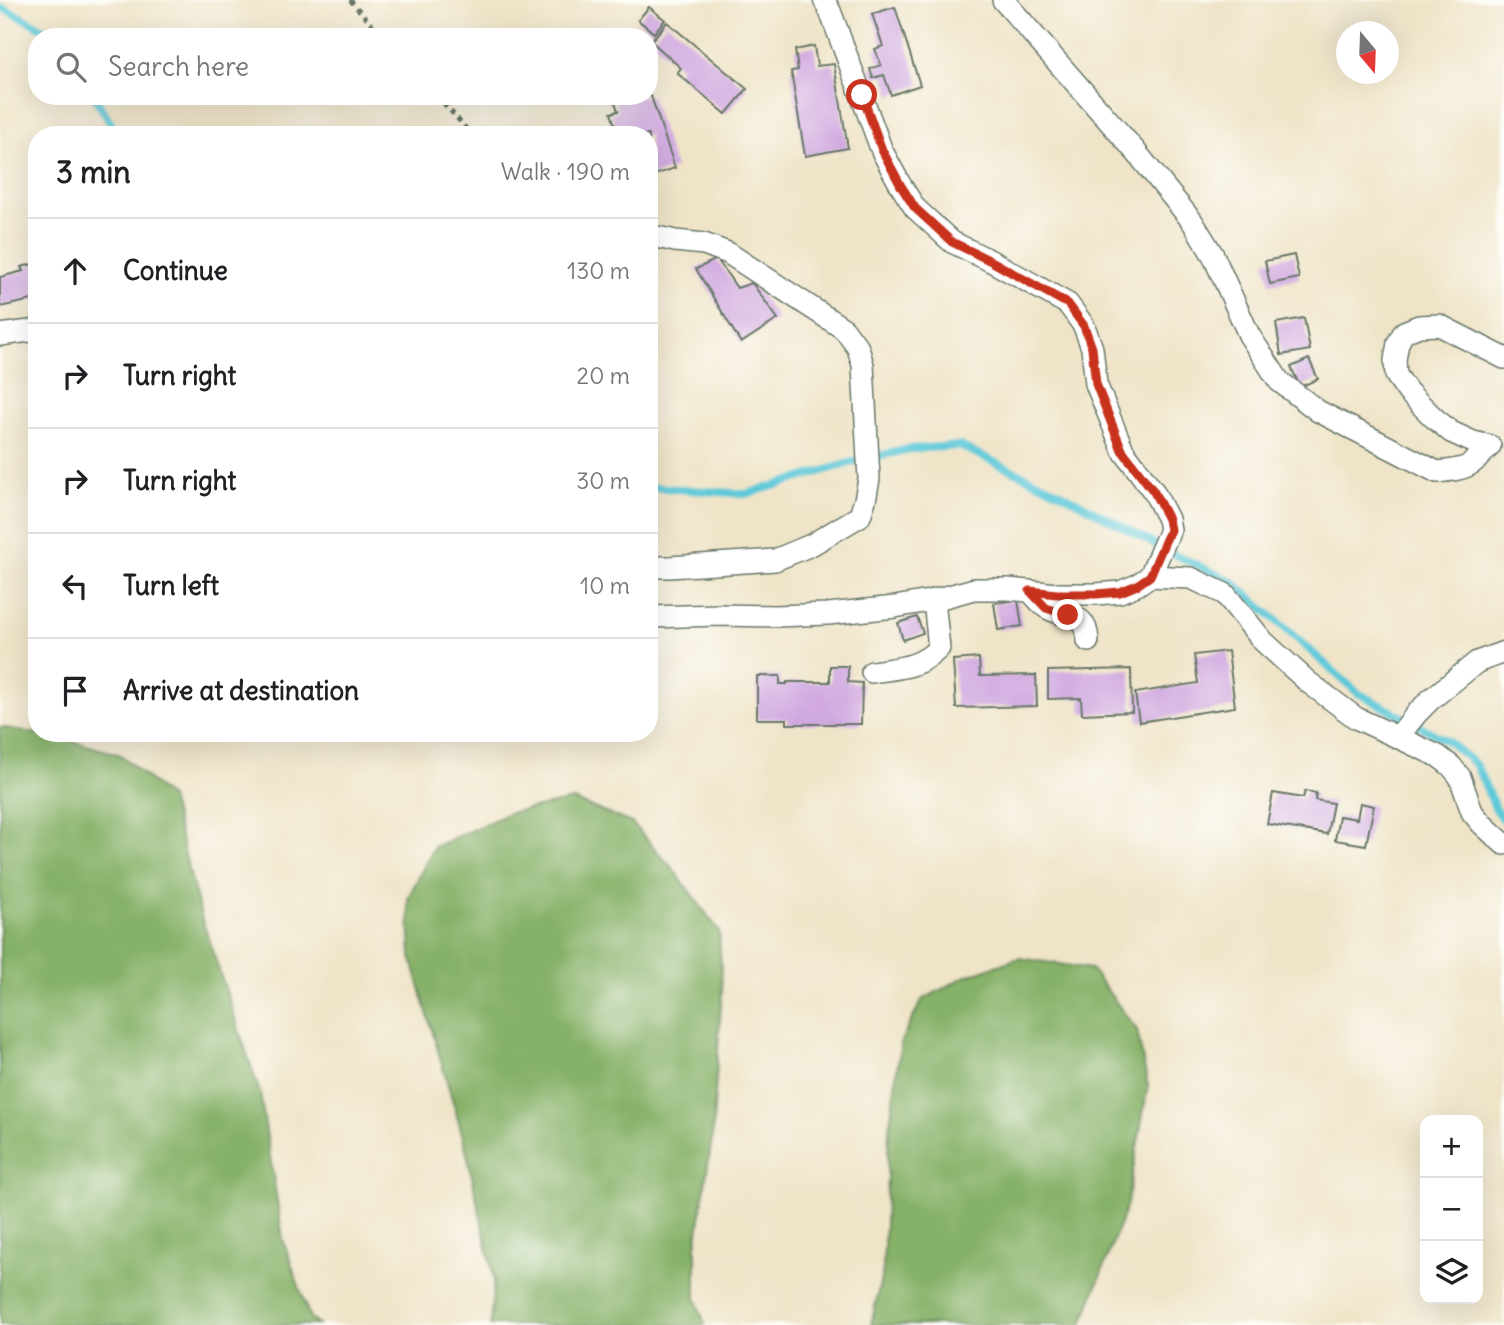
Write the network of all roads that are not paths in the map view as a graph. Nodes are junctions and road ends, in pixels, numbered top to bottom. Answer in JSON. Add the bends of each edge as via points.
{"nodes":[{"id":1,"x":824,"y":0,"type":"edge"},
{"id":2,"x":1003,"y":0,"type":"edge"},
{"id":3,"x":658,"y":237,"type":"edge"},
{"id":4,"x":28,"y":331,"type":"edge"},
{"id":5,"x":0,"y":335,"type":"edge"},
{"id":6,"x":1504,"y":358,"type":"edge"},
{"id":7,"x":1497,"y":448,"type":"edge"},
{"id":8,"x":658,"y":567,"type":"edge"},
{"id":9,"x":1153,"y":568,"type":"junction"},
{"id":10,"x":1030,"y":591,"type":"junction"},
{"id":11,"x":934,"y":600,"type":"junction"},
{"id":12,"x":658,"y":617,"type":"edge"},
{"id":13,"x":1088,"y":642,"type":"dead end"},
{"id":14,"x":1504,"y":652,"type":"edge"},
{"id":15,"x":872,"y":672,"type":"dead end"},
{"id":16,"x":1398,"y":737,"type":"junction"},
{"id":17,"x":1504,"y":844,"type":"edge"}],
"edges":[{"from":1,"to":9,"type":"street","via":[[882,150],[915,208],[952,242],[1068,304],[1084,326],[1096,384],[1122,450],[1168,519],[1170,530]]},
{"from":2,"to":7,"type":"street","via":[[1192,221],[1213,255],[1249,335],[1279,381],[1318,411],[1437,472],[1470,466]]},
{"from":3,"to":8,"type":"street","via":[[705,244],[728,253],[844,329],[858,348],[863,365],[869,471],[860,516],[797,551],[765,562]]},
{"from":4,"to":5,"type":"street"},
{"from":6,"to":7,"type":"street","via":[[1439,325],[1404,332],[1395,360],[1396,375],[1433,417],[1451,432]]},
{"from":9,"to":10,"type":"street","via":[[1137,585],[1120,592]]},
{"from":9,"to":16,"type":"street","via":[[1191,578],[1224,594],[1263,641],[1308,682],[1356,718]]},
{"from":10,"to":11,"type":"street","via":[[974,589]]},
{"from":10,"to":13,"type":"street","via":[[1046,608],[1080,619],[1088,630]]},
{"from":11,"to":12,"type":"street","via":[[828,614]]},
{"from":11,"to":15,"type":"street","via":[[939,648],[929,659],[912,666]]},
{"from":14,"to":16,"type":"street","via":[[1477,662],[1430,700]]},
{"from":16,"to":17,"type":"street","via":[[1451,766],[1460,777],[1472,812]]}]}
